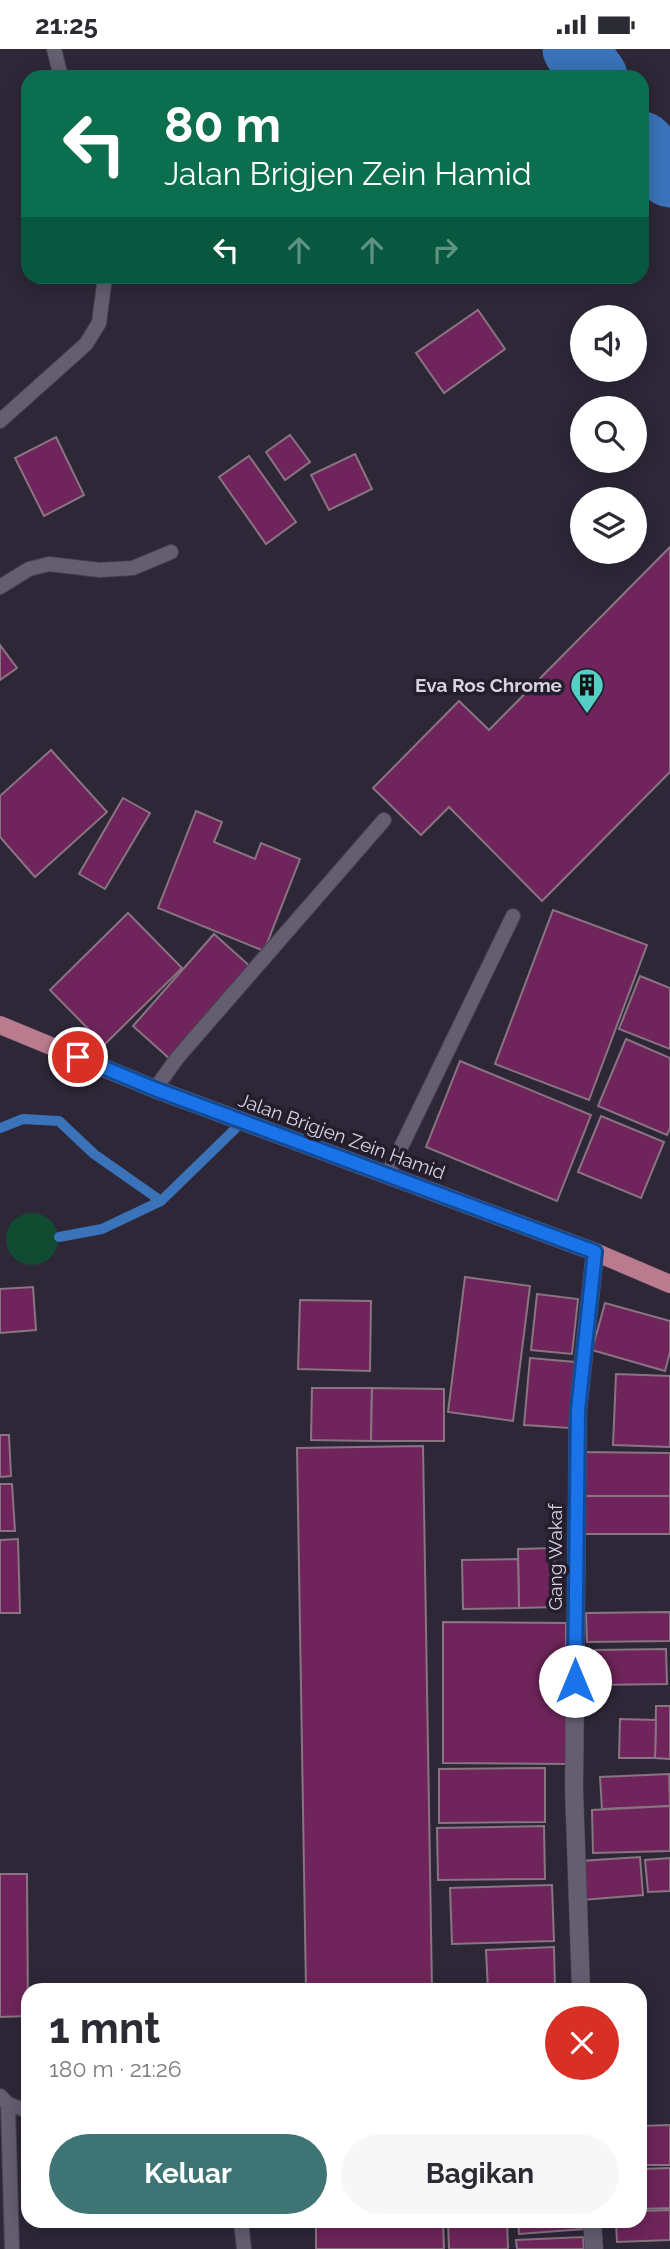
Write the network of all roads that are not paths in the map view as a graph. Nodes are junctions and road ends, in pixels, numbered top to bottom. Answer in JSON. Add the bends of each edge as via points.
{"nodes":[{"id":1,"x":54,"y":49,"type":"edge"},
{"id":2,"x":59,"y":70,"type":"edge"},
{"id":3,"x":104,"y":284,"type":"edge"},
{"id":4,"x":0,"y":421,"type":"edge"},
{"id":5,"x":171,"y":552,"type":"dead end"},
{"id":6,"x":0,"y":587,"type":"edge"},
{"id":7,"x":384,"y":820,"type":"dead end"},
{"id":8,"x":513,"y":916,"type":"dead end"},
{"id":9,"x":0,"y":1025,"type":"edge"},
{"id":10,"x":155,"y":1089,"type":"junction"},
{"id":11,"x":387,"y":1176,"type":"junction"},
{"id":12,"x":595,"y":1252,"type":"junction"},
{"id":13,"x":670,"y":1284,"type":"edge"},
{"id":14,"x":581,"y":1983,"type":"edge"},
{"id":15,"x":4,"y":2100,"type":"edge"},
{"id":16,"x":21,"y":2108,"type":"edge"},
{"id":17,"x":242,"y":2228,"type":"edge"},
{"id":18,"x":592,"y":2228,"type":"edge"},
{"id":19,"x":12,"y":2249,"type":"edge"},
{"id":20,"x":244,"y":2249,"type":"edge"},
{"id":21,"x":594,"y":2249,"type":"edge"}],
"edges":[{"from":1,"to":2,"type":"lane"},
{"from":3,"to":4,"type":"lane","via":[[99,323],[86,344]]},
{"from":5,"to":6,"type":"lane","via":[[133,568],[100,570],[50,564],[29,569]]},
{"from":7,"to":10,"type":"lane"},
{"from":8,"to":11,"type":"lane"},
{"from":9,"to":10,"type":"main road","name":"Jalan Brigjen Zein Hamid"},
{"from":10,"to":11,"type":"main road","name":"Jalan Brigjen Zein Hamid"},
{"from":11,"to":12,"type":"main road","name":"Jalan Brigjen Zein Hamid"},
{"from":12,"to":13,"type":"main road","name":"Jalan Brigjen Zein Hamid"},
{"from":12,"to":14,"type":"street","name":"Gang Wakaf","via":[[578,1410],[574,1789]]},
{"from":15,"to":16,"type":"lane"},
{"from":15,"to":19,"type":"lane"},
{"from":17,"to":20,"type":"lane"},
{"from":18,"to":21,"type":"street"}]}
